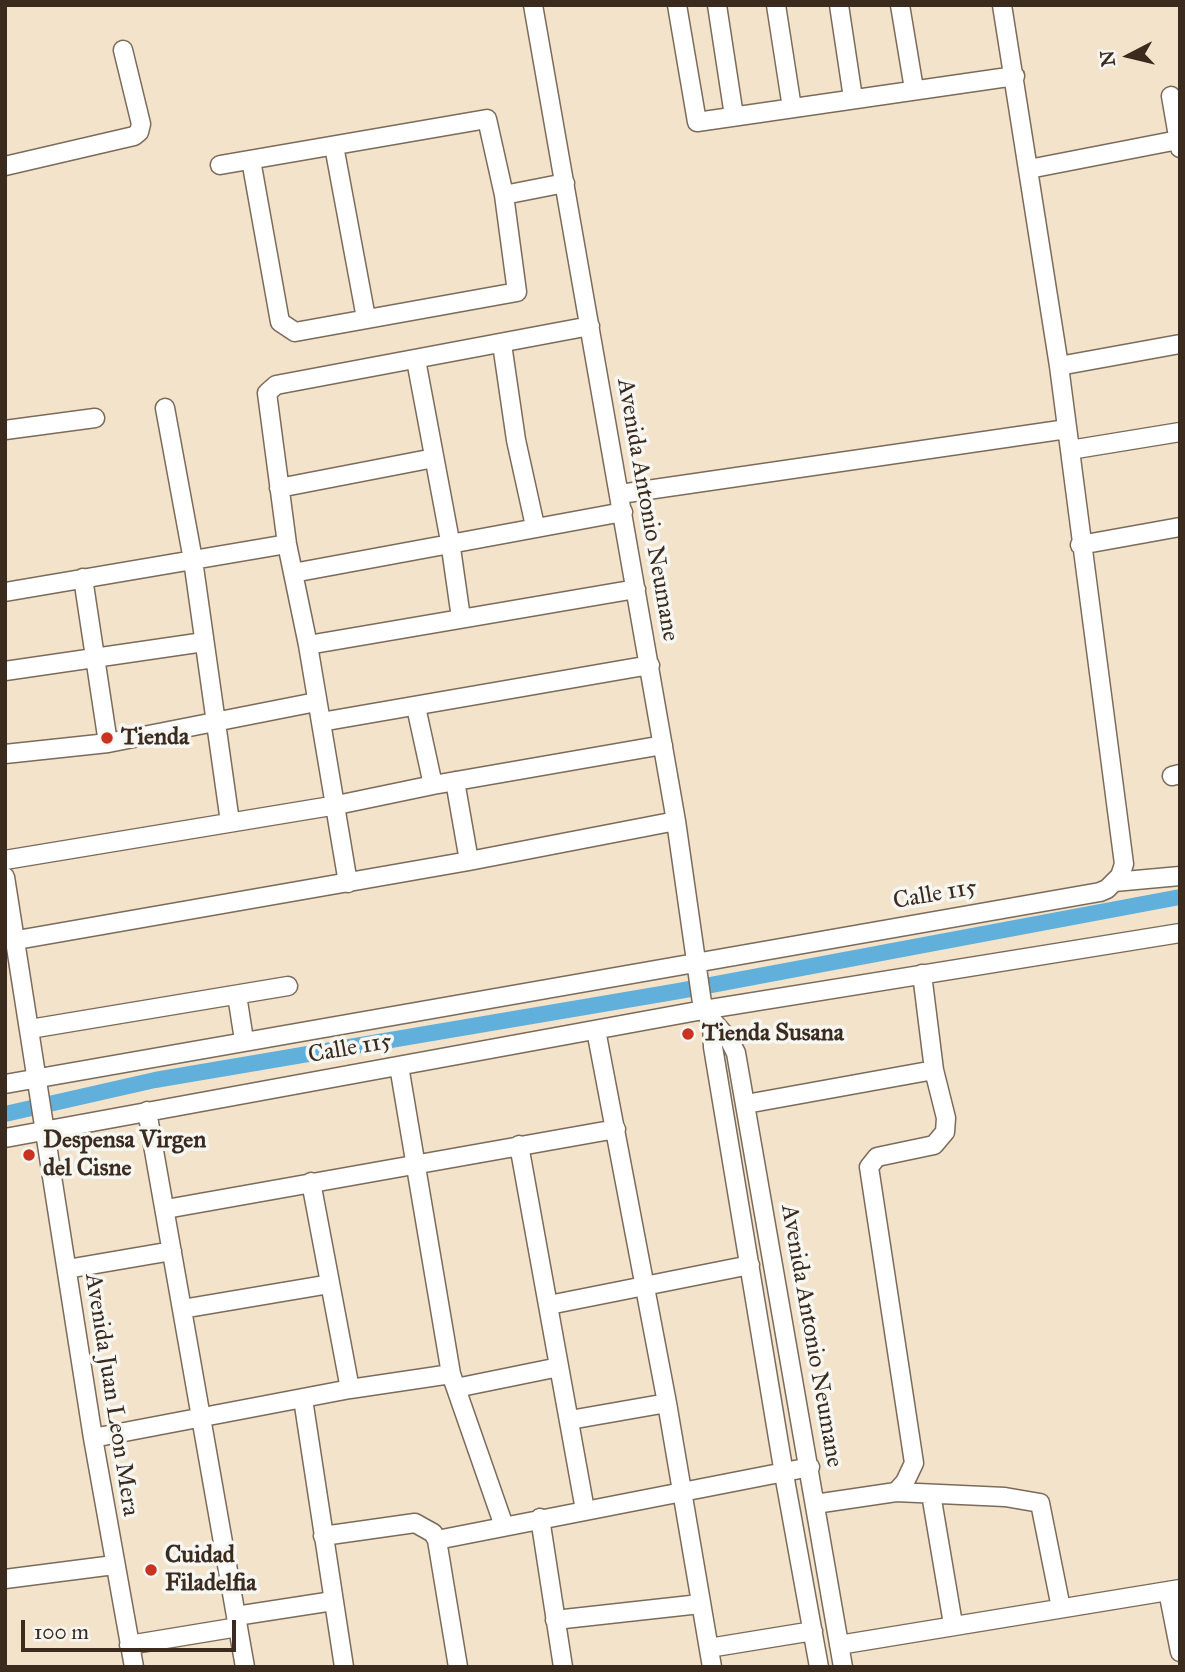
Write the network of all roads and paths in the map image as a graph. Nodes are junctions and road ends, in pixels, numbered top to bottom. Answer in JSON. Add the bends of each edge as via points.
{"nodes":[{"id":1,"x":533,"y":5,"type":"edge"},
{"id":2,"x":677,"y":5,"type":"edge"},
{"id":3,"x":717,"y":5,"type":"edge"},
{"id":4,"x":776,"y":5,"type":"edge"},
{"id":5,"x":839,"y":5,"type":"edge"},
{"id":6,"x":900,"y":5,"type":"edge"},
{"id":7,"x":1002,"y":5,"type":"edge"},
{"id":8,"x":123,"y":50,"type":"dead end"},
{"id":9,"x":1015,"y":76,"type":"junction"},
{"id":10,"x":914,"y":89,"type":"junction"},
{"id":11,"x":1171,"y":96,"type":"dead end"},
{"id":12,"x":853,"y":98,"type":"junction"},
{"id":13,"x":792,"y":108,"type":"junction"},
{"id":14,"x":734,"y":117,"type":"junction"},
{"id":15,"x":1179,"y":144,"type":"edge"},
{"id":16,"x":334,"y":146,"type":"junction"},
{"id":17,"x":251,"y":160,"type":"junction"},
{"id":18,"x":220,"y":165,"type":"dead end"},
{"id":19,"x":5,"y":166,"type":"edge"},
{"id":20,"x":1029,"y":169,"type":"junction"},
{"id":21,"x":565,"y":183,"type":"junction"},
{"id":22,"x":504,"y":195,"type":"junction"},
{"id":23,"x":366,"y":318,"type":"junction"},
{"id":24,"x":590,"y":326,"type":"junction"},
{"id":25,"x":502,"y":344,"type":"junction"},
{"id":26,"x":1180,"y":344,"type":"edge"},
{"id":27,"x":416,"y":360,"type":"junction"},
{"id":28,"x":1059,"y":366,"type":"junction"},
{"id":29,"x":165,"y":408,"type":"dead end"},
{"id":30,"x":95,"y":418,"type":"dead end"},
{"id":31,"x":1067,"y":429,"type":"junction"},
{"id":32,"x":5,"y":430,"type":"edge"},
{"id":33,"x":1180,"y":432,"type":"edge"},
{"id":34,"x":1070,"y":450,"type":"junction"},
{"id":35,"x":434,"y":458,"type":"junction"},
{"id":36,"x":279,"y":488,"type":"junction"},
{"id":37,"x":621,"y":503,"type":"junction"},
{"id":38,"x":535,"y":526,"type":"junction"},
{"id":39,"x":1180,"y":527,"type":"edge"},
{"id":40,"x":450,"y":541,"type":"junction"},
{"id":41,"x":287,"y":544,"type":"junction"},
{"id":42,"x":1080,"y":545,"type":"junction"},
{"id":43,"x":193,"y":560,"type":"junction"},
{"id":44,"x":293,"y":573,"type":"junction"},
{"id":45,"x":83,"y":578,"type":"junction"},
{"id":46,"x":636,"y":589,"type":"junction"},
{"id":47,"x":5,"y":592,"type":"edge"},
{"id":48,"x":461,"y":618,"type":"junction"},
{"id":49,"x":204,"y":642,"type":"junction"},
{"id":50,"x":308,"y":645,"type":"junction"},
{"id":51,"x":93,"y":657,"type":"junction"},
{"id":52,"x":650,"y":665,"type":"junction"},
{"id":53,"x":5,"y":671,"type":"edge"},
{"id":54,"x":316,"y":702,"type":"junction"},
{"id":55,"x":416,"y":707,"type":"junction"},
{"id":56,"x":321,"y":722,"type":"junction"},
{"id":57,"x":214,"y":724,"type":"junction"},
{"id":58,"x":107,"y":743,"type":"junction"},
{"id":59,"x":663,"y":745,"type":"junction"},
{"id":60,"x":5,"y":754,"type":"edge"},
{"id":61,"x":455,"y":781,"type":"junction"},
{"id":62,"x":433,"y":785,"type":"junction"},
{"id":63,"x":337,"y":805,"type":"junction"},
{"id":64,"x":676,"y":821,"type":"junction"},
{"id":65,"x":230,"y":822,"type":"junction"},
{"id":66,"x":5,"y":860,"type":"edge"},
{"id":67,"x":469,"y":862,"type":"junction"},
{"id":68,"x":1180,"y":876,"type":"edge"},
{"id":69,"x":5,"y":877,"type":"edge"},
{"id":70,"x":1114,"y":882,"type":"junction"},
{"id":71,"x":348,"y":883,"type":"junction"},
{"id":72,"x":1180,"y":933,"type":"edge"},
{"id":73,"x":17,"y":940,"type":"junction"},
{"id":74,"x":697,"y":964,"type":"junction"},
{"id":75,"x":922,"y":974,"type":"junction"},
{"id":76,"x":288,"y":986,"type":"dead end"},
{"id":77,"x":237,"y":995,"type":"junction"},
{"id":78,"x":706,"y":1012,"type":"junction"},
{"id":79,"x":30,"y":1029,"type":"junction"},
{"id":80,"x":596,"y":1030,"type":"junction"},
{"id":81,"x":244,"y":1040,"type":"junction"},
{"id":82,"x":399,"y":1066,"type":"junction"},
{"id":83,"x":934,"y":1070,"type":"junction"},
{"id":84,"x":39,"y":1082,"type":"junction"},
{"id":85,"x":5,"y":1084,"type":"edge"},
{"id":86,"x":746,"y":1104,"type":"junction"},
{"id":87,"x":146,"y":1111,"type":"junction"},
{"id":88,"x":45,"y":1122,"type":"junction"},
{"id":89,"x":616,"y":1129,"type":"junction"},
{"id":90,"x":5,"y":1138,"type":"edge"},
{"id":91,"x":519,"y":1145,"type":"junction"},
{"id":92,"x":415,"y":1164,"type":"junction"},
{"id":93,"x":311,"y":1182,"type":"junction"},
{"id":94,"x":166,"y":1209,"type":"junction"},
{"id":95,"x":172,"y":1251,"type":"junction"},
{"id":96,"x":750,"y":1265,"type":"junction"},
{"id":97,"x":66,"y":1269,"type":"junction"},
{"id":98,"x":330,"y":1284,"type":"junction"},
{"id":99,"x":645,"y":1286,"type":"junction"},
{"id":100,"x":549,"y":1305,"type":"junction"},
{"id":101,"x":182,"y":1310,"type":"junction"},
{"id":102,"x":559,"y":1367,"type":"junction"},
{"id":103,"x":454,"y":1381,"type":"junction"},
{"id":104,"x":349,"y":1389,"type":"junction"},
{"id":105,"x":303,"y":1399,"type":"junction"},
{"id":106,"x":667,"y":1403,"type":"junction"},
{"id":107,"x":202,"y":1416,"type":"junction"},
{"id":108,"x":570,"y":1420,"type":"junction"},
{"id":109,"x":93,"y":1438,"type":"junction"},
{"id":110,"x":810,"y":1467,"type":"junction"},
{"id":111,"x":784,"y":1474,"type":"junction"},
{"id":112,"x":896,"y":1492,"type":"junction"},
{"id":113,"x":682,"y":1494,"type":"junction"},
{"id":114,"x":931,"y":1494,"type":"junction"},
{"id":115,"x":815,"y":1504,"type":"junction"},
{"id":116,"x":585,"y":1510,"type":"junction"},
{"id":117,"x":540,"y":1518,"type":"junction"},
{"id":118,"x":504,"y":1526,"type":"junction"},
{"id":119,"x":323,"y":1536,"type":"junction"},
{"id":120,"x":437,"y":1540,"type":"junction"},
{"id":121,"x":114,"y":1565,"type":"junction"},
{"id":122,"x":5,"y":1579,"type":"edge"},
{"id":123,"x":1174,"y":1590,"type":"edge"},
{"id":124,"x":333,"y":1601,"type":"junction"},
{"id":125,"x":700,"y":1604,"type":"junction"},
{"id":126,"x":1061,"y":1608,"type":"junction"},
{"id":127,"x":555,"y":1620,"type":"junction"},
{"id":128,"x":237,"y":1621,"type":"junction"},
{"id":129,"x":953,"y":1624,"type":"junction"},
{"id":130,"x":813,"y":1631,"type":"junction"},
{"id":131,"x":130,"y":1645,"type":"junction"},
{"id":132,"x":839,"y":1645,"type":"junction"},
{"id":133,"x":709,"y":1648,"type":"junction"},
{"id":134,"x":1180,"y":1652,"type":"edge"},
{"id":135,"x":134,"y":1667,"type":"edge"},
{"id":136,"x":245,"y":1667,"type":"edge"},
{"id":137,"x":344,"y":1667,"type":"edge"},
{"id":138,"x":458,"y":1667,"type":"edge"},
{"id":139,"x":563,"y":1667,"type":"edge"},
{"id":140,"x":712,"y":1667,"type":"edge"},
{"id":141,"x":819,"y":1667,"type":"edge"},
{"id":142,"x":843,"y":1667,"type":"edge"}],
"edges":[{"from":1,"to":21,"type":"street","name":"Avenida Antonio Neumane"},
{"from":2,"to":14,"type":"street","via":[[697,122]]},
{"from":3,"to":14,"type":"street"},
{"from":4,"to":13,"type":"street"},
{"from":5,"to":12,"type":"street"},
{"from":6,"to":10,"type":"street"},
{"from":7,"to":9,"type":"street"},
{"from":8,"to":19,"type":"street","via":[[141,124],[134,136]]},
{"from":9,"to":10,"type":"street"},
{"from":9,"to":20,"type":"street"},
{"from":10,"to":12,"type":"street"},
{"from":11,"to":15,"type":"street"},
{"from":12,"to":13,"type":"street"},
{"from":13,"to":14,"type":"street"},
{"from":15,"to":20,"type":"street"},
{"from":16,"to":17,"type":"street"},
{"from":16,"to":22,"type":"street","via":[[487,119]]},
{"from":16,"to":23,"type":"street"},
{"from":17,"to":18,"type":"street"},
{"from":17,"to":23,"type":"street","via":[[280,322],[295,332]]},
{"from":20,"to":28,"type":"street"},
{"from":21,"to":22,"type":"street"},
{"from":21,"to":24,"type":"street","name":"Avenida Antonio Neumane"},
{"from":22,"to":23,"type":"street","via":[[517,292]]},
{"from":24,"to":25,"type":"street"},
{"from":24,"to":37,"type":"street","name":"Avenida Antonio Neumane"},
{"from":25,"to":27,"type":"street"},
{"from":25,"to":38,"type":"street"},
{"from":26,"to":28,"type":"street"},
{"from":27,"to":35,"type":"street"},
{"from":27,"to":36,"type":"street","via":[[276,385],[267,393]]},
{"from":28,"to":31,"type":"street"},
{"from":29,"to":43,"type":"street"},
{"from":30,"to":32,"type":"street"},
{"from":31,"to":34,"type":"street"},
{"from":31,"to":37,"type":"street"},
{"from":33,"to":34,"type":"street"},
{"from":34,"to":42,"type":"street"},
{"from":35,"to":36,"type":"street"},
{"from":35,"to":40,"type":"street"},
{"from":36,"to":41,"type":"street"},
{"from":37,"to":38,"type":"street"},
{"from":37,"to":46,"type":"street","name":"Avenida Antonio Neumane"},
{"from":38,"to":40,"type":"street"},
{"from":39,"to":42,"type":"street"},
{"from":40,"to":44,"type":"street"},
{"from":40,"to":48,"type":"street"},
{"from":41,"to":43,"type":"street"},
{"from":41,"to":44,"type":"street"},
{"from":42,"to":70,"type":"street","via":[[1125,864]]},
{"from":43,"to":45,"type":"street"},
{"from":43,"to":49,"type":"street"},
{"from":44,"to":50,"type":"street"},
{"from":45,"to":47,"type":"street"},
{"from":45,"to":51,"type":"street"},
{"from":46,"to":48,"type":"street"},
{"from":46,"to":52,"type":"street","name":"Avenida Antonio Neumane"},
{"from":48,"to":50,"type":"street"},
{"from":49,"to":51,"type":"street"},
{"from":49,"to":57,"type":"street"},
{"from":50,"to":54,"type":"street"},
{"from":51,"to":53,"type":"street"},
{"from":51,"to":58,"type":"street"},
{"from":52,"to":55,"type":"street"},
{"from":52,"to":59,"type":"street","name":"Avenida Antonio Neumane"},
{"from":54,"to":56,"type":"street"},
{"from":54,"to":57,"type":"street"},
{"from":55,"to":56,"type":"street"},
{"from":55,"to":62,"type":"street"},
{"from":56,"to":63,"type":"street"},
{"from":57,"to":58,"type":"street"},
{"from":57,"to":65,"type":"street"},
{"from":58,"to":60,"type":"street"},
{"from":59,"to":61,"type":"street"},
{"from":59,"to":64,"type":"street","name":"Avenida Antonio Neumane"},
{"from":61,"to":62,"type":"street"},
{"from":61,"to":67,"type":"street"},
{"from":62,"to":63,"type":"street"},
{"from":63,"to":65,"type":"street"},
{"from":63,"to":71,"type":"street"},
{"from":64,"to":67,"type":"street"},
{"from":64,"to":74,"type":"street","name":"Avenida Antonio Neumane"},
{"from":65,"to":66,"type":"street"},
{"from":67,"to":71,"type":"street"},
{"from":68,"to":70,"type":"street","name":"Calle 115"},
{"from":69,"to":73,"type":"street","name":"Avenida Juan Leon Mera"},
{"from":70,"to":74,"type":"street","name":"Calle 115","via":[[1100,892]]},
{"from":71,"to":73,"type":"street"},
{"from":72,"to":75,"type":"street","name":"Calle 115"},
{"from":73,"to":79,"type":"street","name":"Avenida Juan Leon Mera"},
{"from":74,"to":78,"type":"street","name":"Avenida Antonio Neumane"},
{"from":74,"to":81,"type":"street","name":"Calle 115"},
{"from":75,"to":78,"type":"street","name":"Calle 115"},
{"from":75,"to":83,"type":"street"},
{"from":76,"to":77,"type":"street"},
{"from":77,"to":79,"type":"street"},
{"from":77,"to":81,"type":"street"},
{"from":78,"to":80,"type":"street","name":"Calle 115"},
{"from":78,"to":86,"type":"street","name":"Avenida Antonio Neumane","via":[[736,1053]]},
{"from":78,"to":96,"type":"street","name":"Avenida Antonio Neumane"},
{"from":79,"to":84,"type":"street","name":"Avenida Juan Leon Mera"},
{"from":80,"to":82,"type":"street","name":"Calle 115"},
{"from":80,"to":89,"type":"street"},
{"from":81,"to":84,"type":"street","name":"Calle 115"},
{"from":82,"to":87,"type":"street","name":"Calle 115"},
{"from":82,"to":92,"type":"street"},
{"from":83,"to":86,"type":"street"},
{"from":83,"to":112,"type":"street","via":[[946,1118],[943,1138],[934,1145],[877,1157],[869,1167],[914,1463]]},
{"from":84,"to":85,"type":"street","name":"Calle 115"},
{"from":84,"to":88,"type":"street","name":"Avenida Juan Leon Mera"},
{"from":86,"to":110,"type":"street","name":"Avenida Antonio Neumane"},
{"from":87,"to":88,"type":"street","name":"Calle 115"},
{"from":87,"to":94,"type":"street"},
{"from":88,"to":90,"type":"street","name":"Calle 115"},
{"from":88,"to":97,"type":"street","name":"Avenida Juan Leon Mera"},
{"from":89,"to":91,"type":"street"},
{"from":89,"to":99,"type":"street"},
{"from":91,"to":92,"type":"street"},
{"from":91,"to":100,"type":"street"},
{"from":92,"to":93,"type":"street"},
{"from":92,"to":103,"type":"street"},
{"from":93,"to":94,"type":"street"},
{"from":93,"to":98,"type":"street"},
{"from":94,"to":95,"type":"street"},
{"from":95,"to":97,"type":"street"},
{"from":95,"to":101,"type":"street"},
{"from":96,"to":99,"type":"street"},
{"from":96,"to":111,"type":"street","name":"Avenida Antonio Neumane"},
{"from":97,"to":109,"type":"street","name":"Avenida Juan Leon Mera"},
{"from":98,"to":101,"type":"street"},
{"from":98,"to":104,"type":"street"},
{"from":99,"to":100,"type":"street"},
{"from":99,"to":106,"type":"street"},
{"from":100,"to":102,"type":"street"},
{"from":101,"to":107,"type":"street"},
{"from":102,"to":103,"type":"street"},
{"from":102,"to":108,"type":"street"},
{"from":103,"to":104,"type":"street"},
{"from":103,"to":118,"type":"street"},
{"from":104,"to":105,"type":"street"},
{"from":105,"to":107,"type":"street"},
{"from":105,"to":119,"type":"street"},
{"from":106,"to":108,"type":"street"},
{"from":106,"to":113,"type":"street"},
{"from":107,"to":109,"type":"street"},
{"from":107,"to":128,"type":"street"},
{"from":108,"to":116,"type":"street"},
{"from":109,"to":121,"type":"street","name":"Avenida Juan Leon Mera"},
{"from":110,"to":111,"type":"street"},
{"from":110,"to":115,"type":"street","name":"Avenida Antonio Neumane"},
{"from":111,"to":113,"type":"street"},
{"from":111,"to":130,"type":"street","name":"Avenida Antonio Neumane"},
{"from":112,"to":114,"type":"street"},
{"from":112,"to":115,"type":"street"},
{"from":113,"to":116,"type":"street"},
{"from":113,"to":125,"type":"street"},
{"from":114,"to":126,"type":"street","via":[[1040,1503]]},
{"from":114,"to":129,"type":"street"},
{"from":115,"to":132,"type":"street","name":"Avenida Antonio Neumane"},
{"from":116,"to":117,"type":"street"},
{"from":117,"to":118,"type":"street"},
{"from":117,"to":127,"type":"street"},
{"from":118,"to":120,"type":"street"},
{"from":119,"to":120,"type":"street","via":[[415,1523]]},
{"from":119,"to":124,"type":"street"},
{"from":120,"to":138,"type":"street"},
{"from":121,"to":122,"type":"street"},
{"from":121,"to":131,"type":"street","name":"Avenida Juan Leon Mera"},
{"from":123,"to":126,"type":"street"},
{"from":123,"to":134,"type":"street"},
{"from":124,"to":128,"type":"street"},
{"from":124,"to":137,"type":"street"},
{"from":125,"to":127,"type":"street"},
{"from":125,"to":133,"type":"street"},
{"from":126,"to":129,"type":"street"},
{"from":127,"to":139,"type":"street"},
{"from":128,"to":131,"type":"street"},
{"from":128,"to":136,"type":"street"},
{"from":129,"to":132,"type":"street"},
{"from":130,"to":133,"type":"street"},
{"from":130,"to":141,"type":"street","name":"Avenida Antonio Neumane"},
{"from":131,"to":135,"type":"street","name":"Avenida Juan Leon Mera"},
{"from":132,"to":142,"type":"street","name":"Avenida Antonio Neumane"},
{"from":133,"to":140,"type":"street"}]}
